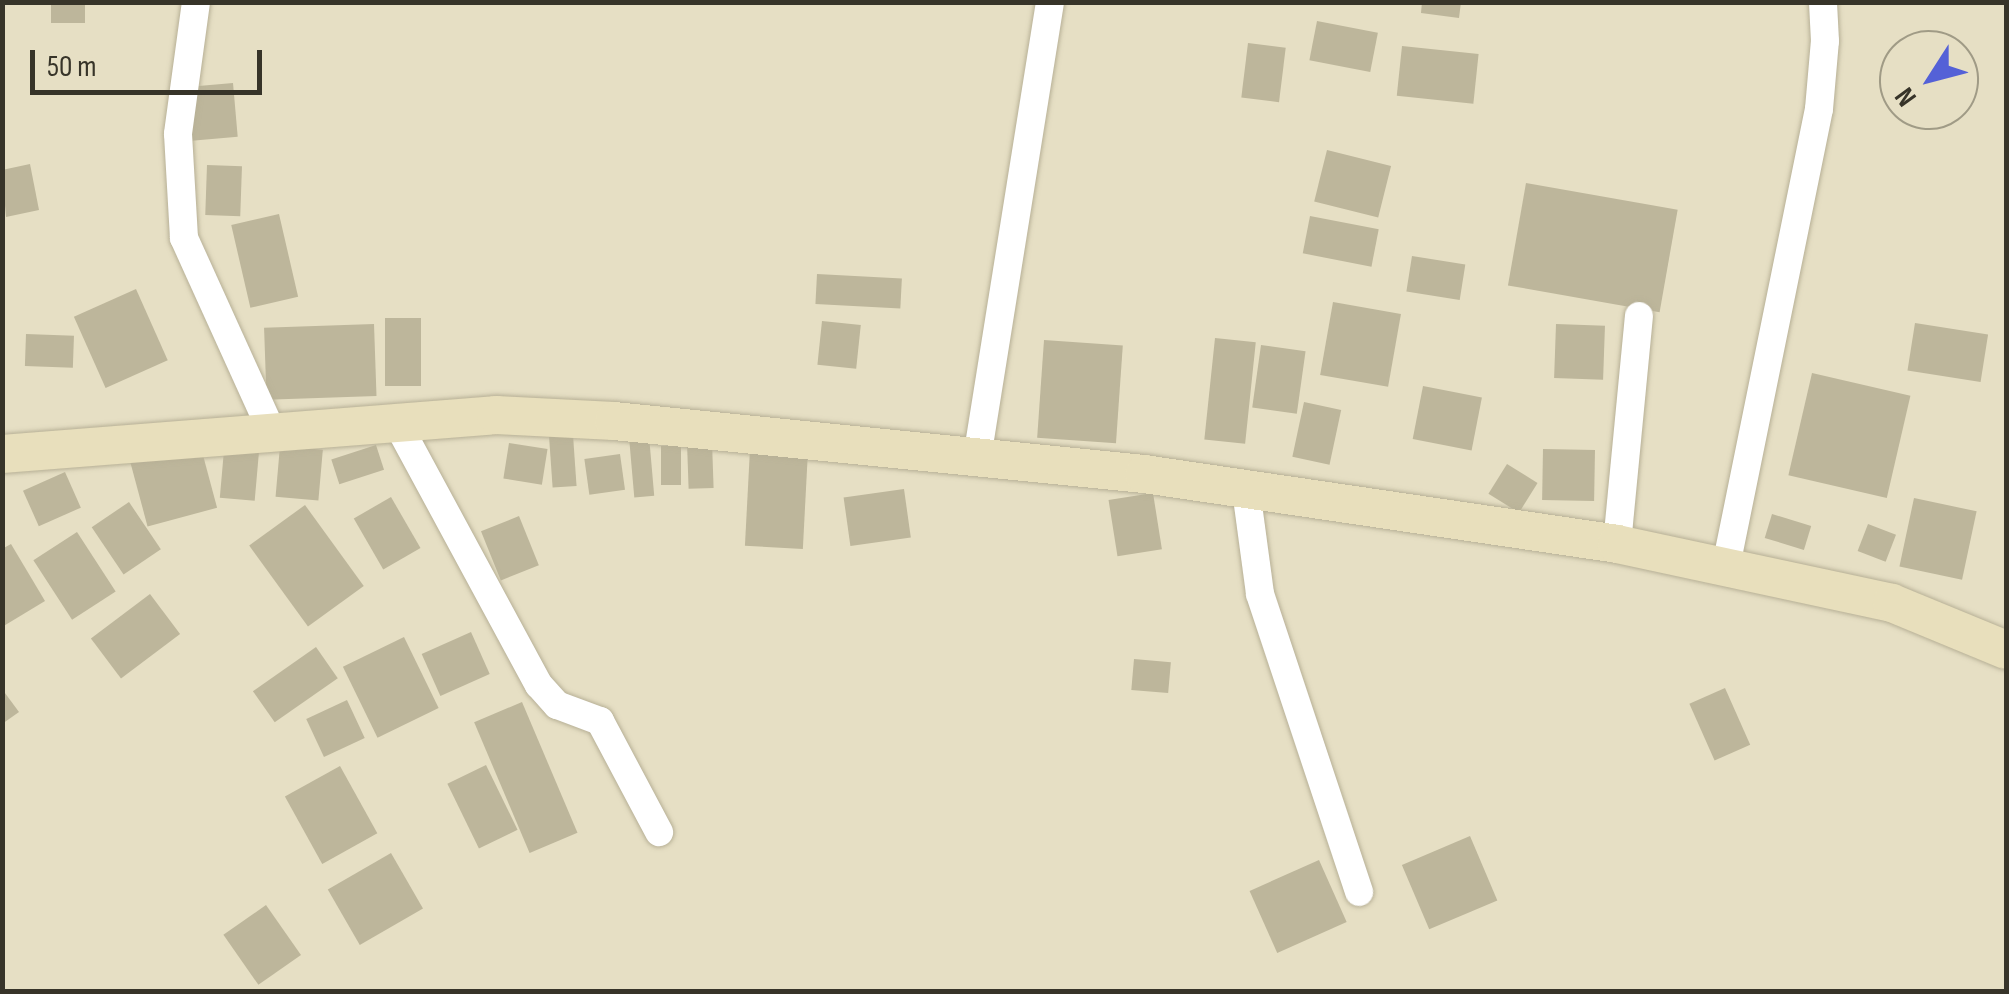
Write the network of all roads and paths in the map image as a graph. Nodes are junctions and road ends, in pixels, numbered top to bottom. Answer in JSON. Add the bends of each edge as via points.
{"nodes":[{"id":1,"x":196,"y":2,"type":"edge"},
{"id":2,"x":1050,"y":2,"type":"edge"},
{"id":3,"x":1823,"y":2,"type":"edge"},
{"id":4,"x":1639,"y":316,"type":"dead end"},
{"id":5,"x":396,"y":421,"type":"junction"},
{"id":6,"x":272,"y":432,"type":"junction"},
{"id":7,"x":2,"y":454,"type":"edge"},
{"id":8,"x":976,"y":458,"type":"junction"},
{"id":9,"x":1246,"y":490,"type":"junction"},
{"id":10,"x":1616,"y":544,"type":"junction"},
{"id":11,"x":1726,"y":566,"type":"junction"},
{"id":12,"x":2006,"y":650,"type":"edge"},
{"id":13,"x":658,"y":832,"type":"dead end"},
{"id":14,"x":1359,"y":892,"type":"dead end"}],
"edges":[{"from":1,"to":6,"type":"street","via":[[178,134],[184,238]]},
{"from":2,"to":8,"type":"street"},
{"from":3,"to":11,"type":"street","via":[[1820,109]]},
{"from":4,"to":10,"type":"street"},
{"from":5,"to":6,"type":"street"},
{"from":5,"to":8,"type":"street","via":[[496,415],[614,421]]},
{"from":5,"to":13,"type":"street","via":[[539,685],[558,705],[600,721]]},
{"from":6,"to":7,"type":"street"},
{"from":8,"to":9,"type":"street"},
{"from":9,"to":10,"type":"street"},
{"from":9,"to":14,"type":"street","via":[[1260,594]]},
{"from":10,"to":11,"type":"street"},
{"from":11,"to":12,"type":"street","via":[[1892,603]]}]}
